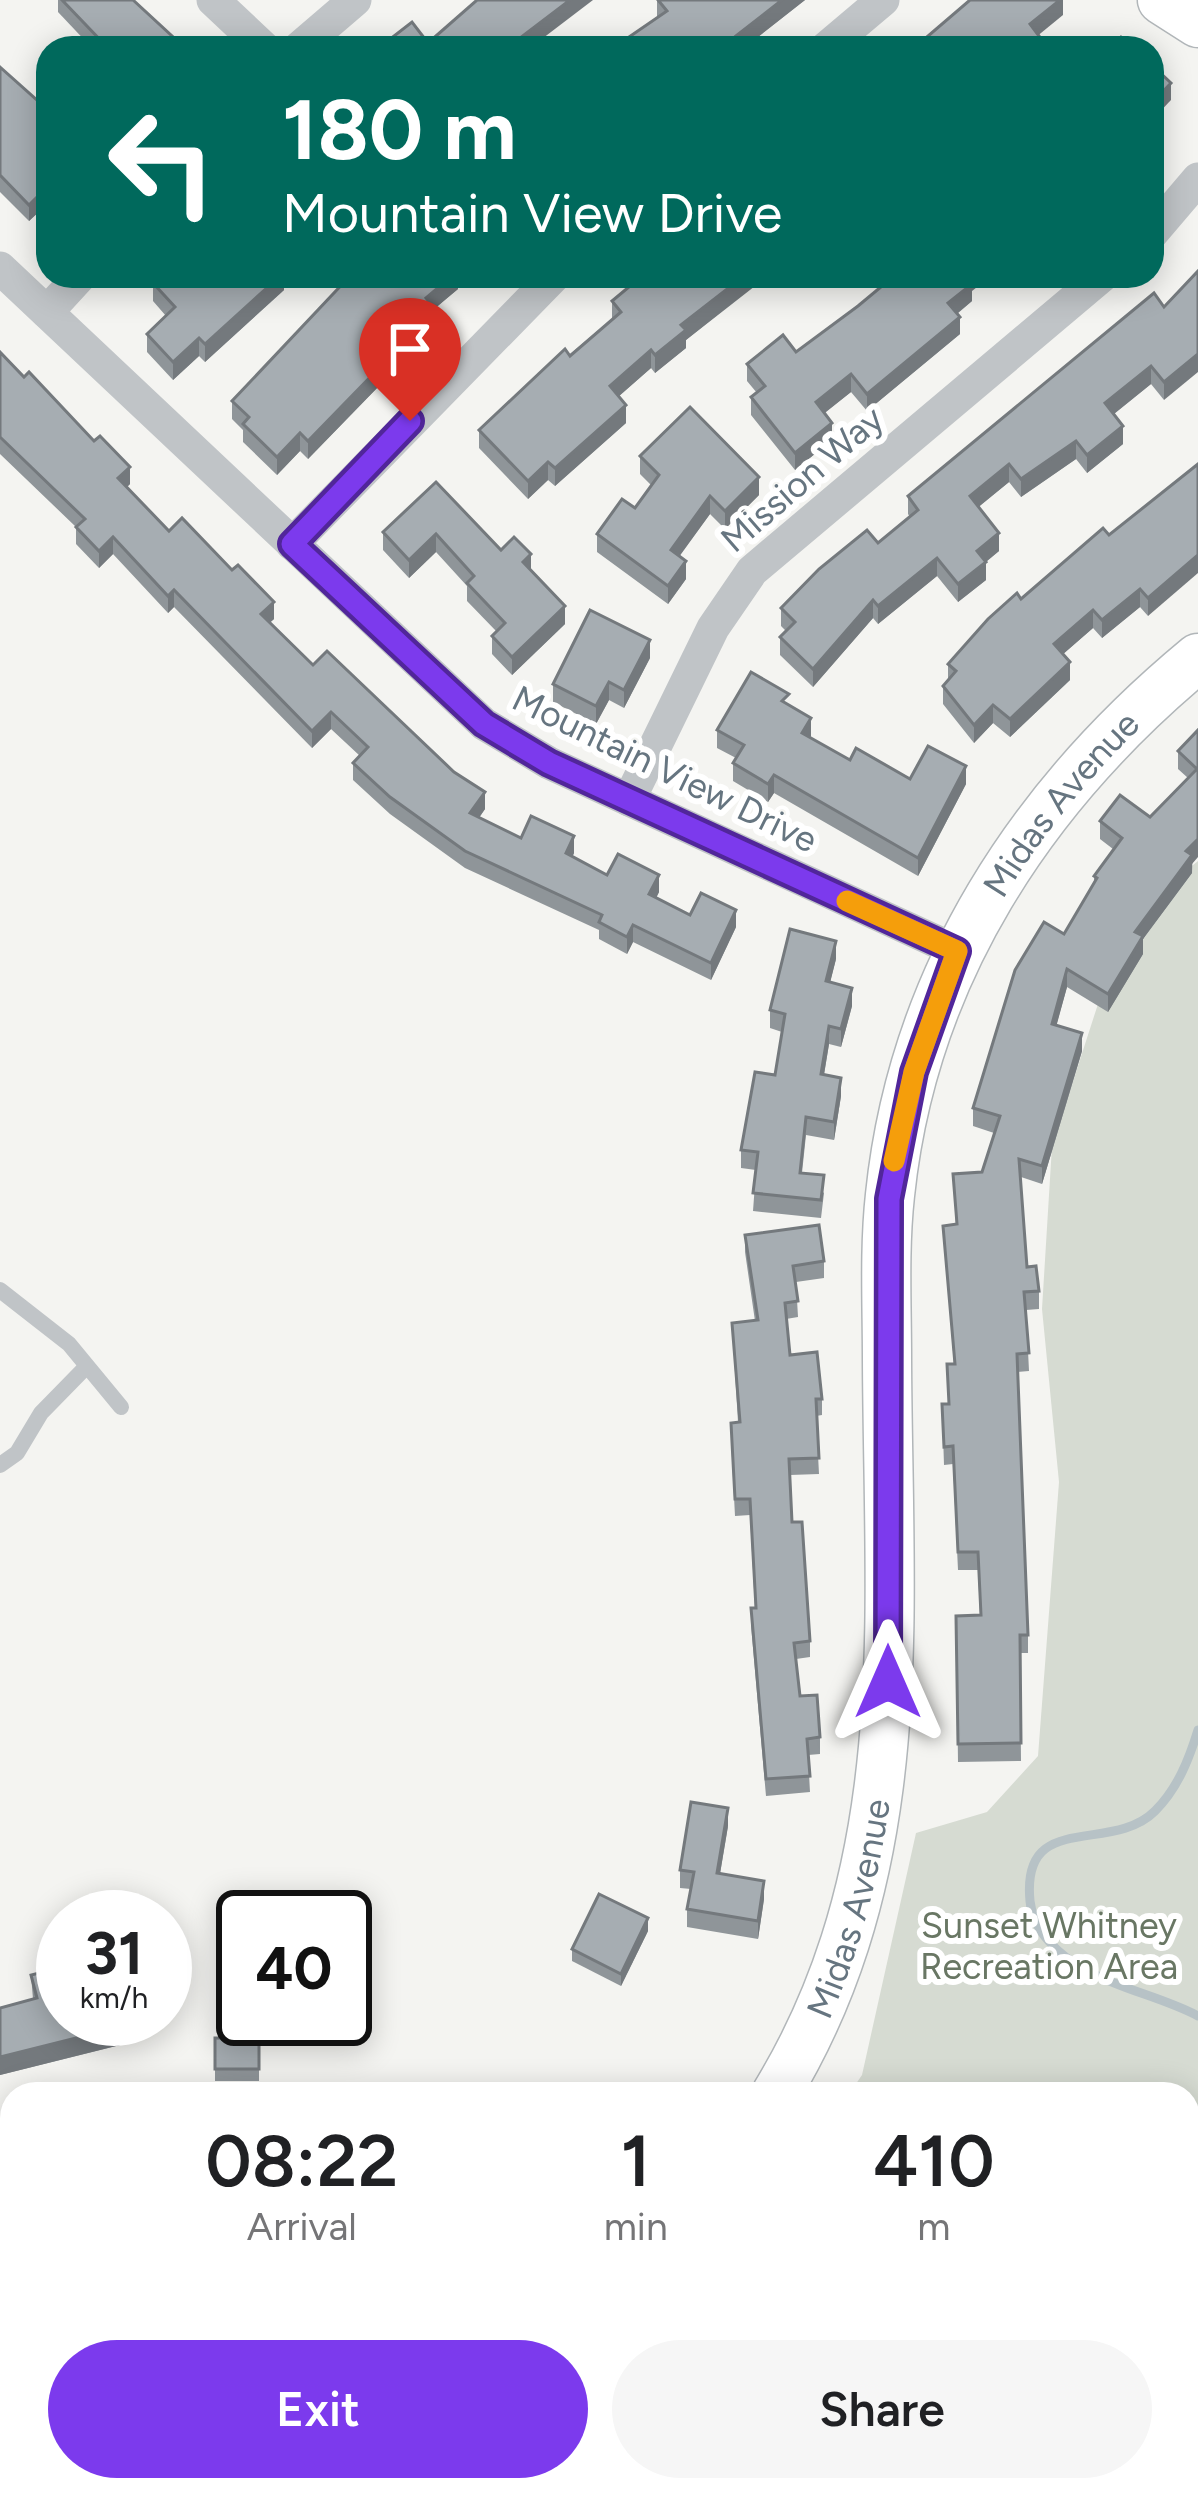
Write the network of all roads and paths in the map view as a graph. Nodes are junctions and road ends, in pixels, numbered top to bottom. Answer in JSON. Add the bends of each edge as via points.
{"nodes":[{"id":1,"x":213,"y":0,"type":"edge"},
{"id":2,"x":356,"y":0,"type":"edge"},
{"id":3,"x":883,"y":0,"type":"edge"},
{"id":4,"x":1162,"y":0,"type":"edge"},
{"id":5,"x":1198,"y":23,"type":"edge"},
{"id":6,"x":251,"y":36,"type":"edge"},
{"id":7,"x":313,"y":36,"type":"edge"},
{"id":8,"x":840,"y":36,"type":"edge"},
{"id":9,"x":1198,"y":179,"type":"edge"},
{"id":10,"x":1164,"y":219,"type":"edge"},
{"id":11,"x":0,"y":268,"type":"edge"},
{"id":12,"x":69,"y":288,"type":"edge"},
{"id":13,"x":542,"y":288,"type":"edge"},
{"id":14,"x":1088,"y":288,"type":"edge"},
{"id":15,"x":47,"y":312,"type":"junction"},
{"id":16,"x":292,"y":544,"type":"junction"},
{"id":17,"x":1198,"y":658,"type":"edge"},
{"id":18,"x":629,"y":800,"type":"junction"},
{"id":19,"x":957,"y":951,"type":"junction"},
{"id":20,"x":0,"y":1290,"type":"edge"},
{"id":21,"x":85,"y":1368,"type":"junction"},
{"id":22,"x":121,"y":1407,"type":"dead end"},
{"id":23,"x":0,"y":1465,"type":"edge"},
{"id":24,"x":782,"y":2082,"type":"edge"}],
"edges":[{"from":1,"to":6,"type":"street"},
{"from":2,"to":7,"type":"street"},
{"from":3,"to":8,"type":"street"},
{"from":4,"to":5,"type":"street"},
{"from":9,"to":10,"type":"street"},
{"from":11,"to":15,"type":"street","name":"Mountain View Drive"},
{"from":12,"to":15,"type":"street"},
{"from":13,"to":16,"type":"street"},
{"from":14,"to":18,"type":"street","name":"Mission Way","via":[[752,571],[712,628]]},
{"from":15,"to":16,"type":"street","name":"Mountain View Drive"},
{"from":16,"to":18,"type":"street","name":"Mountain View Drive","via":[[484,724]]},
{"from":17,"to":19,"type":"street","name":"Midas Avenue","via":[[1078,769],[1021,841]]},
{"from":18,"to":19,"type":"street","name":"Mountain View Drive"},
{"from":19,"to":24,"type":"street","name":"Midas Avenue","via":[[914,1072],[889,1199],[888,1722],[879,1810],[844,1954]]},
{"from":20,"to":21,"type":"lane","via":[[69,1344]]},
{"from":21,"to":22,"type":"lane"},
{"from":21,"to":23,"type":"lane"}]}
